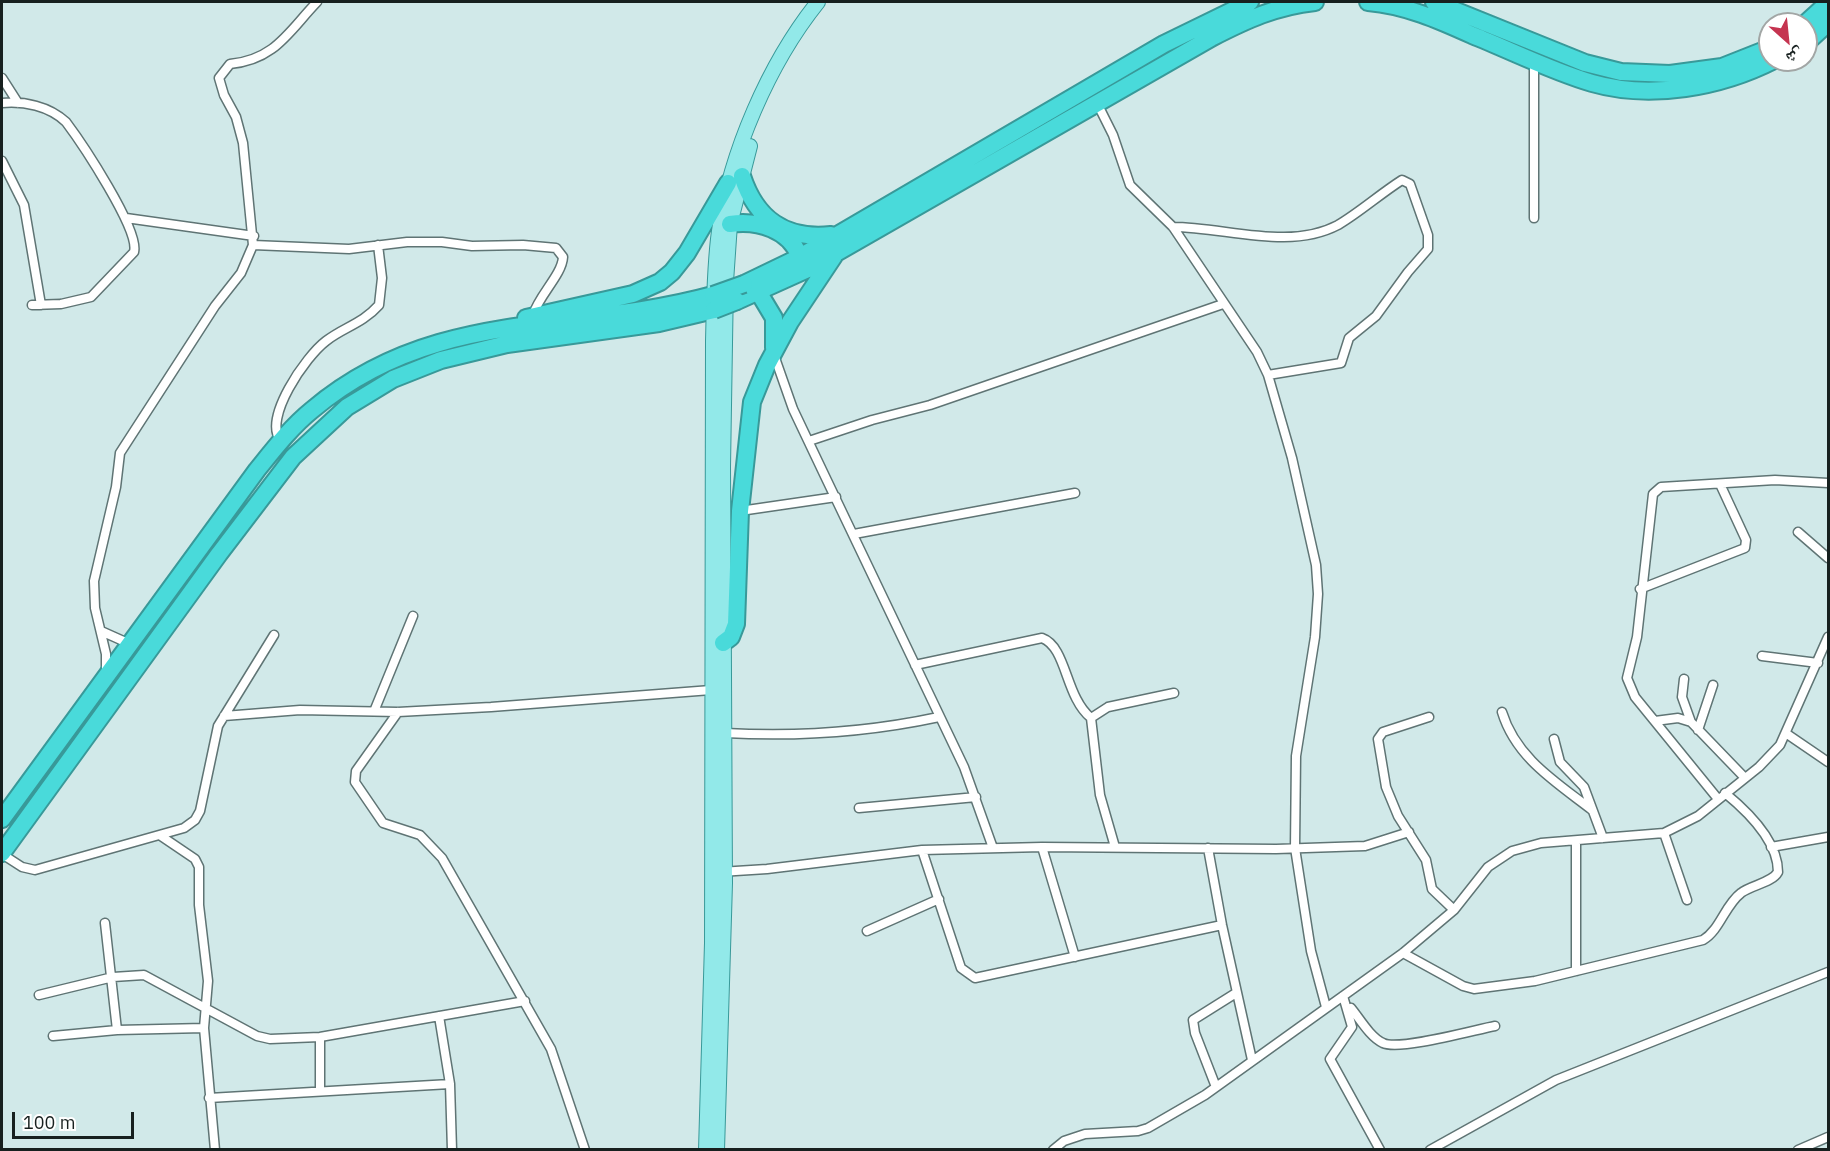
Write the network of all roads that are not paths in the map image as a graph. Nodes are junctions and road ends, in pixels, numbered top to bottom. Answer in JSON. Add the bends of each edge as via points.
{"nodes":[{"id":1,"x":318,"y":2,"type":"edge"},
{"id":2,"x":818,"y":2,"type":"edge"},
{"id":3,"x":827,"y":2,"type":"edge"},
{"id":4,"x":1250,"y":2,"type":"edge"},
{"id":5,"x":1315,"y":2,"type":"edge"},
{"id":6,"x":1368,"y":2,"type":"edge"},
{"id":7,"x":1434,"y":2,"type":"edge"},
{"id":8,"x":1164,"y":44,"type":"junction"},
{"id":9,"x":1758,"y":53,"type":"edge"},
{"id":10,"x":785,"y":60,"type":"junction"},
{"id":11,"x":1172,"y":60,"type":"junction"},
{"id":12,"x":1534,"y":61,"type":"junction"},
{"id":13,"x":1758,"y":68,"type":"edge"},
{"id":14,"x":2,"y":78,"type":"edge"},
{"id":15,"x":2,"y":103,"type":"edge"},
{"id":16,"x":18,"y":103,"type":"junction"},
{"id":17,"x":1098,"y":105,"type":"junction"},
{"id":18,"x":2,"y":161,"type":"edge"},
{"id":19,"x":735,"y":179,"type":"junction"},
{"id":20,"x":126,"y":218,"type":"junction"},
{"id":21,"x":1534,"y":218,"type":"dead end"},
{"id":22,"x":730,"y":224,"type":"junction"},
{"id":23,"x":1173,"y":227,"type":"junction"},
{"id":24,"x":838,"y":234,"type":"junction"},
{"id":25,"x":253,"y":240,"type":"junction"},
{"id":26,"x":378,"y":245,"type":"junction"},
{"id":27,"x":837,"y":253,"type":"junction"},
{"id":28,"x":800,"y":256,"type":"junction"},
{"id":29,"x":759,"y":293,"type":"junction"},
{"id":30,"x":713,"y":302,"type":"junction"},
{"id":31,"x":1223,"y":304,"type":"junction"},
{"id":32,"x":533,"y":315,"type":"junction"},
{"id":33,"x":500,"y":328,"type":"junction"},
{"id":34,"x":774,"y":353,"type":"junction"},
{"id":35,"x":1268,"y":375,"type":"junction"},
{"id":36,"x":281,"y":441,"type":"junction"},
{"id":37,"x":809,"y":441,"type":"junction"},
{"id":38,"x":1828,"y":483,"type":"edge"},
{"id":39,"x":1720,"y":484,"type":"junction"},
{"id":40,"x":1075,"y":493,"type":"dead end"},
{"id":41,"x":836,"y":497,"type":"junction"},
{"id":42,"x":740,"y":511,"type":"junction"},
{"id":43,"x":217,"y":523,"type":"junction"},
{"id":44,"x":1798,"y":532,"type":"dead end"},
{"id":45,"x":234,"y":534,"type":"junction"},
{"id":46,"x":854,"y":534,"type":"junction"},
{"id":47,"x":1828,"y":558,"type":"edge"},
{"id":48,"x":1640,"y":589,"type":"junction"},
{"id":49,"x":413,"y":616,"type":"dead end"},
{"id":50,"x":101,"y":632,"type":"junction"},
{"id":51,"x":274,"y":635,"type":"dead end"},
{"id":52,"x":1828,"y":637,"type":"edge"},
{"id":53,"x":718,"y":643,"type":"junction"},
{"id":54,"x":130,"y":645,"type":"junction"},
{"id":55,"x":1762,"y":656,"type":"dead end"},
{"id":56,"x":1818,"y":663,"type":"junction"},
{"id":57,"x":915,"y":665,"type":"junction"},
{"id":58,"x":106,"y":679,"type":"junction"},
{"id":59,"x":1684,"y":679,"type":"dead end"},
{"id":60,"x":1713,"y":685,"type":"dead end"},
{"id":61,"x":711,"y":690,"type":"junction"},
{"id":62,"x":1174,"y":693,"type":"dead end"},
{"id":63,"x":375,"y":709,"type":"junction"},
{"id":64,"x":398,"y":712,"type":"junction"},
{"id":65,"x":1502,"y":712,"type":"dead end"},
{"id":66,"x":224,"y":716,"type":"junction"},
{"id":67,"x":939,"y":717,"type":"junction"},
{"id":68,"x":1429,"y":717,"type":"dead end"},
{"id":69,"x":1091,"y":718,"type":"junction"},
{"id":70,"x":1655,"y":721,"type":"junction"},
{"id":71,"x":1691,"y":722,"type":"junction"},
{"id":72,"x":1698,"y":730,"type":"junction"},
{"id":73,"x":725,"y":733,"type":"junction"},
{"id":74,"x":1787,"y":734,"type":"junction"},
{"id":75,"x":1554,"y":739,"type":"dead end"},
{"id":76,"x":1828,"y":762,"type":"edge"},
{"id":77,"x":1745,"y":778,"type":"junction"},
{"id":78,"x":1722,"y":796,"type":"junction"},
{"id":79,"x":976,"y":797,"type":"junction"},
{"id":80,"x":859,"y":808,"type":"dead end"},
{"id":81,"x":1592,"y":810,"type":"junction"},
{"id":82,"x":2,"y":819,"type":"edge"},
{"id":83,"x":1409,"y":832,"type":"junction"},
{"id":84,"x":1664,"y":834,"type":"junction"},
{"id":85,"x":161,"y":836,"type":"junction"},
{"id":86,"x":1828,"y":837,"type":"edge"},
{"id":87,"x":1603,"y":838,"type":"junction"},
{"id":88,"x":1576,"y":841,"type":"junction"},
{"id":89,"x":1042,"y":847,"type":"junction"},
{"id":90,"x":1115,"y":847,"type":"junction"},
{"id":91,"x":1771,"y":847,"type":"junction"},
{"id":92,"x":993,"y":848,"type":"junction"},
{"id":93,"x":1208,"y":848,"type":"junction"},
{"id":94,"x":1295,"y":848,"type":"junction"},
{"id":95,"x":922,"y":850,"type":"junction"},
{"id":96,"x":2,"y":853,"type":"edge"},
{"id":97,"x":718,"y":872,"type":"junction"},
{"id":98,"x":939,"y":899,"type":"junction"},
{"id":99,"x":1687,"y":900,"type":"dead end"},
{"id":100,"x":1454,"y":910,"type":"junction"},
{"id":101,"x":105,"y":923,"type":"dead end"},
{"id":102,"x":1222,"y":925,"type":"junction"},
{"id":103,"x":867,"y":931,"type":"dead end"},
{"id":104,"x":1403,"y":953,"type":"junction"},
{"id":105,"x":1075,"y":957,"type":"junction"},
{"id":106,"x":1576,"y":971,"type":"junction"},
{"id":107,"x":1828,"y":972,"type":"edge"},
{"id":108,"x":113,"y":976,"type":"junction"},
{"id":109,"x":1236,"y":993,"type":"junction"},
{"id":110,"x":39,"y":995,"type":"dead end"},
{"id":111,"x":1343,"y":996,"type":"junction"},
{"id":112,"x":525,"y":1001,"type":"junction"},
{"id":113,"x":1348,"y":1005,"type":"junction"},
{"id":114,"x":1326,"y":1007,"type":"junction"},
{"id":115,"x":206,"y":1008,"type":"junction"},
{"id":116,"x":439,"y":1016,"type":"junction"},
{"id":117,"x":1495,"y":1026,"type":"dead end"},
{"id":118,"x":204,"y":1028,"type":"junction"},
{"id":119,"x":117,"y":1030,"type":"junction"},
{"id":120,"x":53,"y":1036,"type":"dead end"},
{"id":121,"x":320,"y":1037,"type":"junction"},
{"id":122,"x":1252,"y":1060,"type":"junction"},
{"id":123,"x":450,"y":1084,"type":"junction"},
{"id":124,"x":1216,"y":1087,"type":"junction"},
{"id":125,"x":320,"y":1090,"type":"junction"},
{"id":126,"x":209,"y":1098,"type":"junction"},
{"id":127,"x":1828,"y":1137,"type":"edge"},
{"id":128,"x":1062,"y":1145,"type":"edge"},
{"id":129,"x":215,"y":1149,"type":"edge"},
{"id":130,"x":452,"y":1149,"type":"edge"},
{"id":131,"x":585,"y":1149,"type":"edge"},
{"id":132,"x":706,"y":1149,"type":"edge"},
{"id":133,"x":717,"y":1149,"type":"edge"},
{"id":134,"x":1053,"y":1149,"type":"edge"},
{"id":135,"x":1380,"y":1149,"type":"edge"},
{"id":136,"x":1430,"y":1149,"type":"edge"},
{"id":137,"x":1798,"y":1149,"type":"edge"}],
"edges":[{"from":1,"to":25,"type":"street","via":[[270,52],[252,62],[230,64],[219,78],[242,136]]},
{"from":2,"to":10,"type":"main road"},
{"from":3,"to":10,"type":"main road"},
{"from":4,"to":8,"type":"highway"},
{"from":5,"to":11,"type":"highway","via":[[1253,16]]},
{"from":6,"to":12,"type":"highway","via":[[1418,13]]},
{"from":7,"to":9,"type":"highway","via":[[1585,63],[1621,72],[1670,74],[1722,67]]},
{"from":8,"to":11,"type":"highway"},
{"from":8,"to":24,"type":"highway"},
{"from":10,"to":19,"type":"main road"},
{"from":11,"to":17,"type":"highway"},
{"from":12,"to":13,"type":"highway","via":[[1591,83],[1630,89],[1712,84]]},
{"from":12,"to":21,"type":"street"},
{"from":14,"to":16,"type":"street"},
{"from":15,"to":16,"type":"street"},
{"from":16,"to":20,"type":"street","via":[[53,112],[66,122]]},
{"from":17,"to":23,"type":"street","via":[[1130,185]]},
{"from":17,"to":27,"type":"highway"},
{"from":18,"to":20,"type":"street","via":[[24,205],[36,305],[86,298],[96,292],[134,252],[136,246]]},
{"from":19,"to":22,"type":"main road"},
{"from":19,"to":24,"type":"highway","via":[[762,215],[775,224],[811,237]]},
{"from":19,"to":32,"type":"highway","via":[[687,253],[660,282],[633,294]]},
{"from":19,"to":53,"type":"main road","via":[[717,248],[712,341]]},
{"from":20,"to":25,"type":"street"},
{"from":22,"to":28,"type":"highway","via":[[756,223],[772,229],[794,243]]},
{"from":22,"to":53,"type":"main road"},
{"from":23,"to":31,"type":"street"},
{"from":23,"to":35,"type":"street","via":[[1270,236],[1303,234],[1338,225],[1402,180],[1410,184],[1428,235],[1425,254],[1376,316],[1349,338],[1341,363]]},
{"from":24,"to":28,"type":"highway"},
{"from":25,"to":26,"type":"street","via":[[350,249]]},
{"from":25,"to":50,"type":"street","via":[[241,273],[215,306],[120,453],[116,487],[93,581],[94,608]]},
{"from":26,"to":32,"type":"street","via":[[442,242],[556,248],[563,262],[543,291]]},
{"from":26,"to":36,"type":"street","via":[[382,278],[379,305],[354,327],[328,339],[308,360],[276,416],[274,428]]},
{"from":27,"to":29,"type":"highway"},
{"from":27,"to":34,"type":"highway"},
{"from":28,"to":30,"type":"highway","bridge":true},
{"from":29,"to":30,"type":"highway","bridge":true,"via":[[737,301]]},
{"from":29,"to":34,"type":"highway","via":[[774,318]]},
{"from":30,"to":33,"type":"highway"},
{"from":30,"to":45,"type":"highway","via":[[659,322],[489,348],[441,360],[393,379],[347,407],[312,437]]},
{"from":31,"to":35,"type":"street","via":[[1252,344]]},
{"from":31,"to":37,"type":"street","via":[[930,405]]},
{"from":32,"to":33,"type":"highway"},
{"from":33,"to":36,"type":"highway","via":[[441,341],[371,369],[311,411]]},
{"from":34,"to":37,"type":"street"},
{"from":34,"to":42,"type":"highway","via":[[752,402]]},
{"from":35,"to":94,"type":"street","via":[[1292,458],[1318,582],[1315,637],[1296,756]]},
{"from":36,"to":43,"type":"highway"},
{"from":37,"to":41,"type":"street"},
{"from":38,"to":39,"type":"street","via":[[1775,480]]},
{"from":39,"to":48,"type":"street","via":[[1655,491]]},
{"from":39,"to":48,"type":"street","via":[[1746,540],[1745,548]]},
{"from":40,"to":46,"type":"street"},
{"from":41,"to":42,"type":"street"},
{"from":41,"to":46,"type":"street"},
{"from":42,"to":53,"type":"highway","via":[[736,624],[731,637]]},
{"from":43,"to":45,"type":"highway"},
{"from":43,"to":54,"type":"highway"},
{"from":44,"to":47,"type":"street"},
{"from":45,"to":96,"type":"highway"},
{"from":46,"to":57,"type":"street"},
{"from":48,"to":70,"type":"street","via":[[1637,637],[1627,678],[1630,691]]},
{"from":49,"to":63,"type":"street"},
{"from":50,"to":54,"type":"street"},
{"from":50,"to":58,"type":"street"},
{"from":51,"to":66,"type":"street"},
{"from":52,"to":56,"type":"street"},
{"from":53,"to":61,"type":"main road"},
{"from":53,"to":73,"type":"main road"},
{"from":54,"to":58,"type":"highway"},
{"from":55,"to":56,"type":"street"},
{"from":56,"to":74,"type":"street"},
{"from":57,"to":67,"type":"street"},
{"from":57,"to":69,"type":"street","via":[[1042,638],[1054,646],[1076,702]]},
{"from":58,"to":82,"type":"highway"},
{"from":59,"to":71,"type":"street","via":[[1682,694]]},
{"from":60,"to":72,"type":"street"},
{"from":61,"to":64,"type":"street"},
{"from":61,"to":97,"type":"main road"},
{"from":62,"to":69,"type":"street","via":[[1108,707]]},
{"from":63,"to":64,"type":"street"},
{"from":63,"to":66,"type":"street"},
{"from":64,"to":112,"type":"street","via":[[356,771],[354,782],[383,823],[420,835],[442,858]]},
{"from":65,"to":81,"type":"street","via":[[1509,732],[1527,756]]},
{"from":66,"to":85,"type":"street","via":[[213,744],[200,811],[184,828]]},
{"from":67,"to":73,"type":"street","via":[[826,733]]},
{"from":67,"to":79,"type":"street"},
{"from":68,"to":83,"type":"street","via":[[1383,732],[1378,739],[1388,794]]},
{"from":69,"to":90,"type":"street","via":[[1100,795]]},
{"from":70,"to":71,"type":"street","via":[[1678,718]]},
{"from":70,"to":78,"type":"street"},
{"from":71,"to":72,"type":"street"},
{"from":72,"to":77,"type":"street"},
{"from":73,"to":97,"type":"main road"},
{"from":74,"to":76,"type":"street"},
{"from":74,"to":77,"type":"street"},
{"from":75,"to":81,"type":"street","via":[[1560,762],[1584,787]]},
{"from":77,"to":78,"type":"street"},
{"from":78,"to":84,"type":"street","via":[[1688,823]]},
{"from":78,"to":91,"type":"street","via":[[1748,814]]},
{"from":79,"to":80,"type":"street"},
{"from":79,"to":92,"type":"street"},
{"from":81,"to":87,"type":"street"},
{"from":83,"to":94,"type":"street","via":[[1365,846]]},
{"from":83,"to":100,"type":"street","via":[[1426,860],[1432,889]]},
{"from":84,"to":87,"type":"street"},
{"from":84,"to":99,"type":"street"},
{"from":85,"to":96,"type":"street","via":[[35,870],[22,867]]},
{"from":85,"to":115,"type":"street","via":[[195,859],[199,867],[208,981]]},
{"from":86,"to":91,"type":"street"},
{"from":87,"to":88,"type":"street"},
{"from":88,"to":100,"type":"street","via":[[1528,845],[1503,856],[1484,871]]},
{"from":88,"to":106,"type":"street"},
{"from":89,"to":90,"type":"street"},
{"from":89,"to":92,"type":"street"},
{"from":89,"to":105,"type":"street"},
{"from":90,"to":93,"type":"street"},
{"from":91,"to":106,"type":"street","via":[[1778,868],[1776,876],[1739,895],[1707,938]]},
{"from":92,"to":95,"type":"street"},
{"from":93,"to":94,"type":"street"},
{"from":93,"to":102,"type":"street"},
{"from":94,"to":114,"type":"street","via":[[1311,951]]},
{"from":95,"to":97,"type":"street"},
{"from":95,"to":98,"type":"street"},
{"from":97,"to":132,"type":"main road"},
{"from":97,"to":133,"type":"main road"},
{"from":98,"to":103,"type":"street"},
{"from":98,"to":105,"type":"street","via":[[961,968],[971,976],[991,976]]},
{"from":100,"to":104,"type":"street"},
{"from":101,"to":108,"type":"street"},
{"from":102,"to":105,"type":"street"},
{"from":102,"to":109,"type":"street"},
{"from":104,"to":106,"type":"street","via":[[1474,989],[1515,985]]},
{"from":104,"to":111,"type":"street"},
{"from":107,"to":136,"type":"street","via":[[1556,1080]]},
{"from":108,"to":110,"type":"street"},
{"from":108,"to":115,"type":"street","via":[[144,975]]},
{"from":108,"to":119,"type":"street"},
{"from":109,"to":122,"type":"street"},
{"from":109,"to":124,"type":"street","via":[[1193,1020]]},
{"from":111,"to":113,"type":"street"},
{"from":111,"to":114,"type":"street"},
{"from":112,"to":116,"type":"street"},
{"from":112,"to":131,"type":"street","via":[[561,1072]]},
{"from":113,"to":117,"type":"street","via":[[1376,1039],[1388,1045]]},
{"from":113,"to":135,"type":"street","via":[[1352,1027],[1330,1059]]},
{"from":114,"to":122,"type":"street"},
{"from":115,"to":118,"type":"street"},
{"from":115,"to":121,"type":"street","via":[[263,1038]]},
{"from":116,"to":121,"type":"street"},
{"from":116,"to":123,"type":"street"},
{"from":118,"to":119,"type":"street"},
{"from":118,"to":126,"type":"street"},
{"from":119,"to":120,"type":"street"},
{"from":121,"to":125,"type":"street"},
{"from":122,"to":124,"type":"street"},
{"from":123,"to":125,"type":"street"},
{"from":123,"to":130,"type":"street"},
{"from":124,"to":128,"type":"street","via":[[1148,1128],[1085,1134]]},
{"from":125,"to":126,"type":"street"},
{"from":126,"to":129,"type":"street"},
{"from":127,"to":137,"type":"street"},
{"from":128,"to":134,"type":"street"}]}
